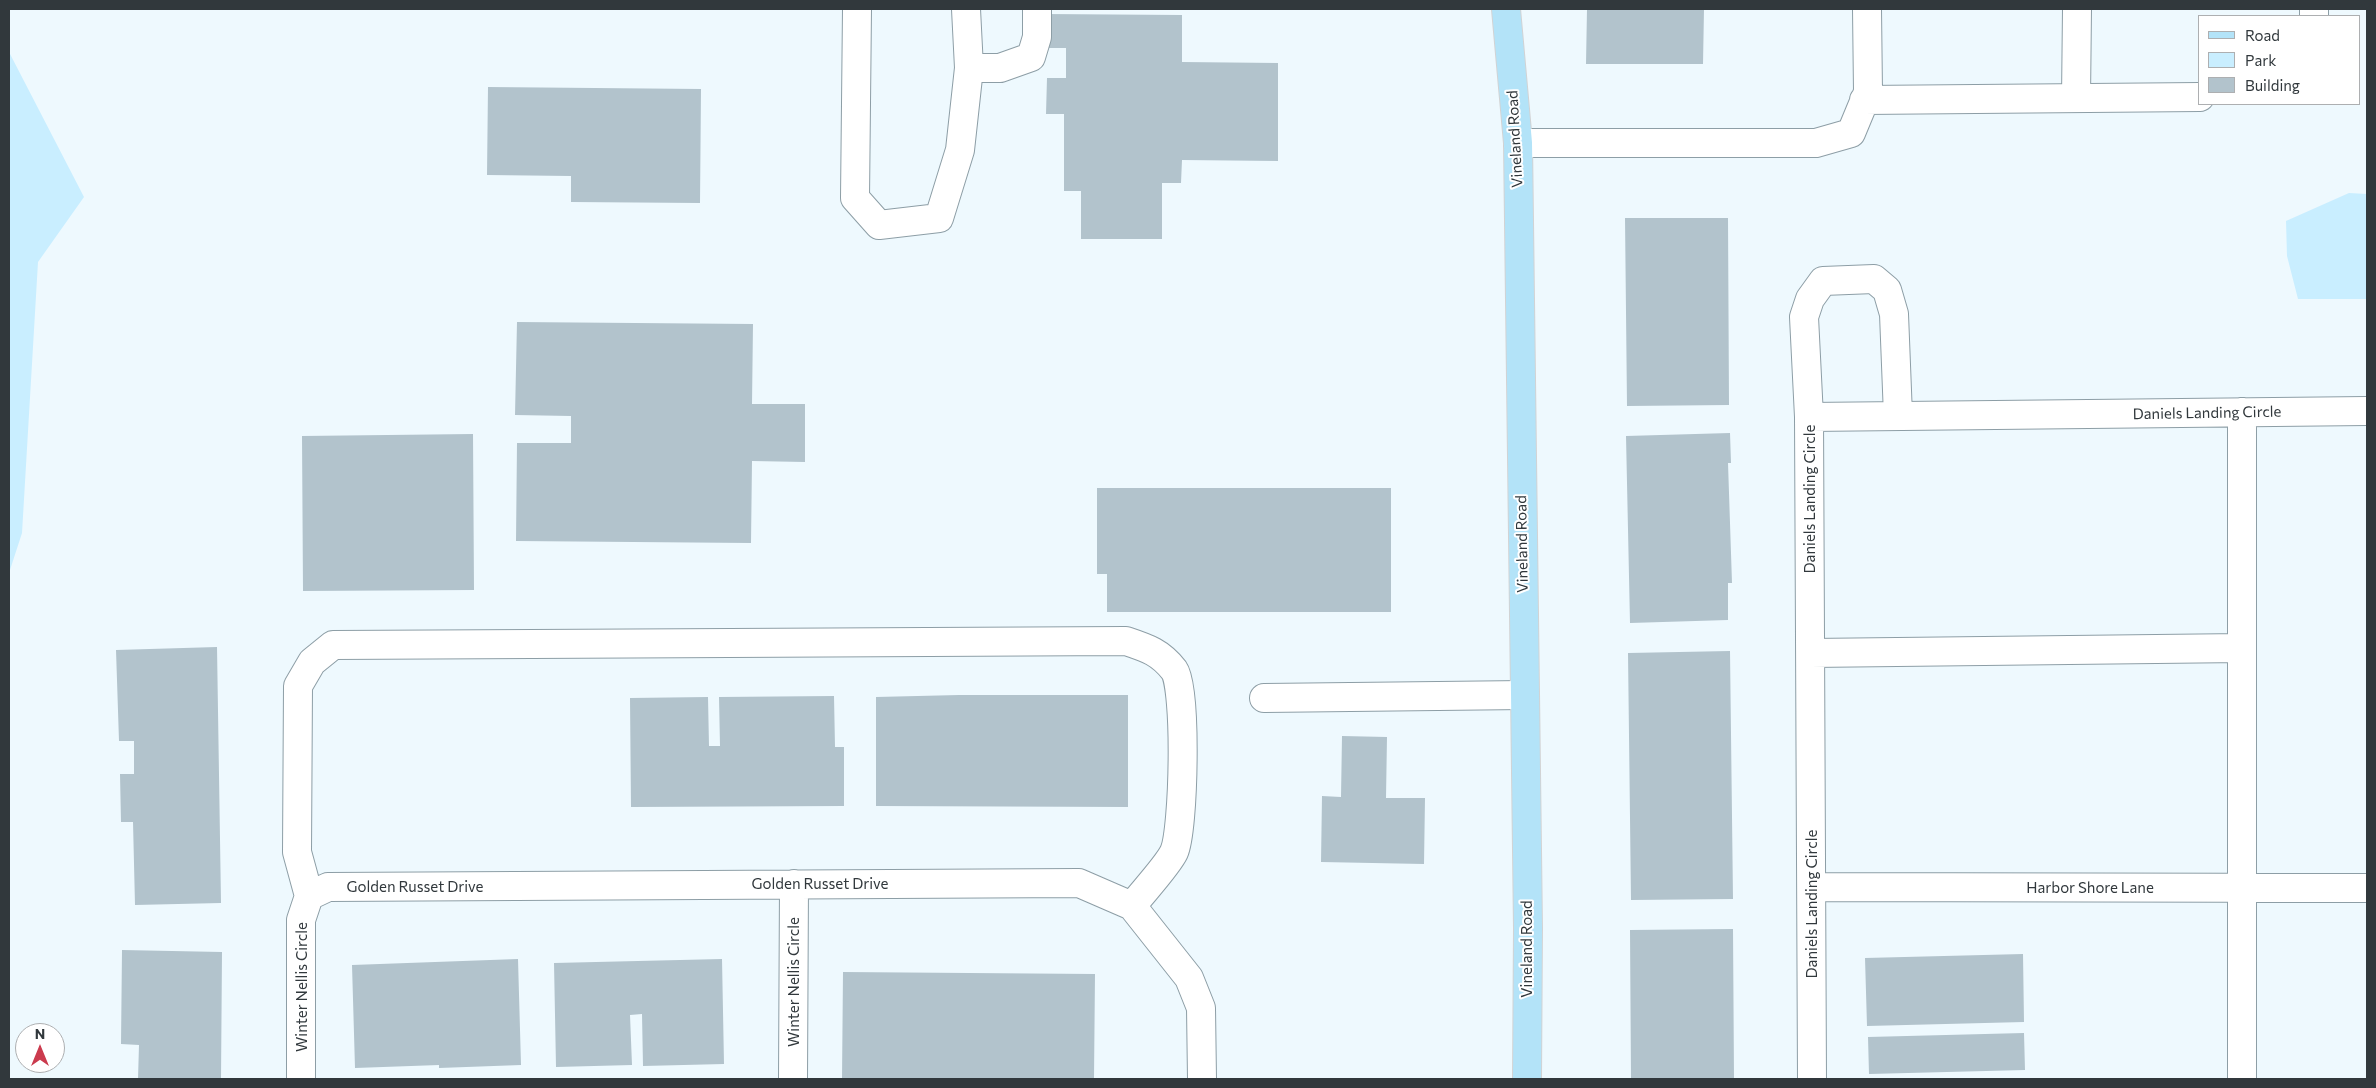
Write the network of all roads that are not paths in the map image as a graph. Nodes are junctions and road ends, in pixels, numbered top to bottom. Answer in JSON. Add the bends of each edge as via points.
{"nodes":[{"id":1,"x":857,"y":9,"type":"edge"},
{"id":2,"x":966,"y":9,"type":"edge"},
{"id":3,"x":1037,"y":9,"type":"edge"},
{"id":4,"x":1506,"y":9,"type":"edge"},
{"id":5,"x":1867,"y":9,"type":"edge"},
{"id":6,"x":2076,"y":9,"type":"edge"},
{"id":7,"x":968,"y":68,"type":"junction"},
{"id":8,"x":2198,"y":97,"type":"edge"},
{"id":9,"x":2076,"y":98,"type":"junction"},
{"id":10,"x":1864,"y":100,"type":"junction"},
{"id":11,"x":1518,"y":143,"type":"junction"},
{"id":12,"x":2367,"y":411,"type":"edge"},
{"id":13,"x":2242,"y":412,"type":"junction"},
{"id":14,"x":1898,"y":416,"type":"junction"},
{"id":15,"x":1809,"y":417,"type":"junction"},
{"id":16,"x":2242,"y":648,"type":"junction"},
{"id":17,"x":1811,"y":653,"type":"junction"},
{"id":18,"x":1524,"y":695,"type":"junction"},
{"id":19,"x":1264,"y":698,"type":"dead end"},
{"id":20,"x":794,"y":884,"type":"junction"},
{"id":21,"x":1813,"y":887,"type":"junction"},
{"id":22,"x":2242,"y":888,"type":"junction"},
{"id":23,"x":2367,"y":888,"type":"edge"},
{"id":24,"x":309,"y":896,"type":"junction"},
{"id":25,"x":1132,"y":906,"type":"junction"},
{"id":26,"x":302,"y":1079,"type":"edge"},
{"id":27,"x":793,"y":1079,"type":"edge"},
{"id":28,"x":1202,"y":1079,"type":"edge"},
{"id":29,"x":1527,"y":1079,"type":"edge"},
{"id":30,"x":1812,"y":1079,"type":"edge"},
{"id":31,"x":2242,"y":1079,"type":"edge"}],
"edges":[{"from":1,"to":7,"type":"street","via":[[855,198],[879,224],[939,218],[960,150]]},
{"from":2,"to":7,"type":"street"},
{"from":3,"to":7,"type":"street","via":[[1037,37],[1031,57],[1000,68]]},
{"from":4,"to":11,"type":"main road","name":"Vineland Road"},
{"from":5,"to":10,"type":"street","via":[[1868,92]]},
{"from":6,"to":9,"type":"street"},
{"from":8,"to":9,"type":"street"},
{"from":9,"to":10,"type":"street"},
{"from":10,"to":11,"type":"street","via":[[1852,133],[1816,143]]},
{"from":11,"to":18,"type":"main road","name":"Vineland Road"},
{"from":12,"to":13,"type":"street","name":"Daniels Landing Circle"},
{"from":13,"to":14,"type":"street","name":"Daniels Landing Circle"},
{"from":13,"to":16,"type":"street"},
{"from":14,"to":15,"type":"street","name":"Daniels Landing Circle"},
{"from":14,"to":15,"type":"street","via":[[1894,314],[1886,290],[1874,279],[1823,281],[1810,299],[1804,317]]},
{"from":15,"to":17,"type":"street","name":"Daniels Landing Circle"},
{"from":16,"to":17,"type":"street"},
{"from":16,"to":22,"type":"street"},
{"from":17,"to":21,"type":"street","name":"Daniels Landing Circle"},
{"from":18,"to":19,"type":"street"},
{"from":18,"to":29,"type":"main road","name":"Vineland Road"},
{"from":20,"to":24,"type":"street","name":"Golden Russet Drive","via":[[328,888]]},
{"from":20,"to":25,"type":"street","name":"Golden Russet Drive","via":[[1079,882]]},
{"from":20,"to":27,"type":"street","name":"Winter Nellis Circle"},
{"from":21,"to":22,"type":"street","name":"Harbor Shore Lane"},
{"from":21,"to":30,"type":"street","name":"Daniels Landing Circle"},
{"from":22,"to":23,"type":"street","name":"Harbor Shore Lane"},
{"from":22,"to":31,"type":"street"},
{"from":24,"to":25,"type":"street","via":[[297,852],[298,686],[312,662],[333,645],[1126,641],[1155,651],[1175,672],[1182,703],[1181,818],[1174,852]]},
{"from":24,"to":26,"type":"street","name":"Winter Nellis Circle","via":[[301,920]]},
{"from":25,"to":28,"type":"street","name":"Golden Russet Drive","via":[[1189,978],[1201,1008]]}]}
